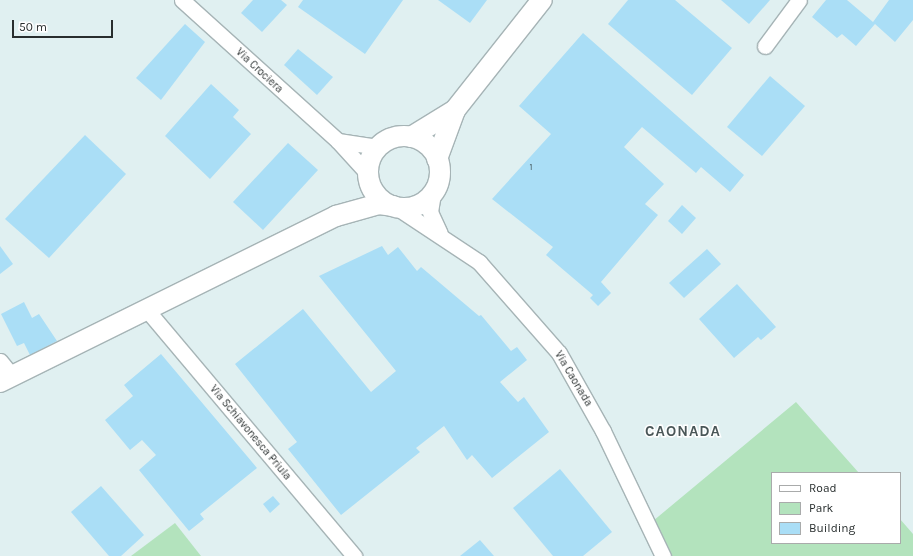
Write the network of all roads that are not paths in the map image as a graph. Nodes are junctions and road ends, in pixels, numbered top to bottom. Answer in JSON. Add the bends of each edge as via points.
{"nodes":[{"id":1,"x":182,"y":0,"type":"edge"},
{"id":2,"x":542,"y":0,"type":"edge"},
{"id":3,"x":799,"y":0,"type":"edge"},
{"id":4,"x":765,"y":46,"type":"dead end"},
{"id":5,"x":454,"y":110,"type":"junction"},
{"id":6,"x":411,"y":137,"type":"junction"},
{"id":7,"x":338,"y":141,"type":"junction"},
{"id":8,"x":378,"y":147,"type":"junction"},
{"id":9,"x":438,"y":159,"type":"junction"},
{"id":10,"x":369,"y":178,"type":"junction"},
{"id":11,"x":433,"y":193,"type":"junction"},
{"id":12,"x":395,"y":206,"type":"junction"},
{"id":13,"x":336,"y":216,"type":"junction"},
{"id":14,"x":441,"y":234,"type":"junction"},
{"id":15,"x":147,"y":310,"type":"junction"},
{"id":16,"x":0,"y":361,"type":"edge"},
{"id":17,"x":6,"y":379,"type":"edge"},
{"id":18,"x":354,"y":556,"type":"edge"},
{"id":19,"x":663,"y":556,"type":"edge"}],
"edges":[{"from":1,"to":7,"type":"street","name":"Via Crociera"},
{"from":2,"to":5,"type":"main road"},
{"from":3,"to":4,"type":"street"},
{"from":5,"to":6,"type":"main road"},
{"from":5,"to":9,"type":"main road"},
{"from":6,"to":8,"type":"main road","via":[[392,138]]},
{"from":6,"to":9,"type":"main road","via":[[424,142]]},
{"from":7,"to":8,"type":"street"},
{"from":7,"to":10,"type":"street","name":"Via Crociera"},
{"from":8,"to":10,"type":"main road","via":[[372,156]]},
{"from":9,"to":11,"type":"main road","via":[[440,174]]},
{"from":10,"to":12,"type":"main road","via":[[376,194]]},
{"from":10,"to":13,"type":"main road"},
{"from":11,"to":12,"type":"main road","via":[[416,205]]},
{"from":11,"to":14,"type":"street","name":"Via Caonada","via":[[430,212]]},
{"from":12,"to":13,"type":"main road","via":[[379,204]]},
{"from":12,"to":14,"type":"street","name":"Via Caonada"},
{"from":13,"to":15,"type":"main road"},
{"from":14,"to":19,"type":"street","name":"Via Caonada","via":[[479,262],[559,353],[603,430]]},
{"from":15,"to":17,"type":"main road"},
{"from":15,"to":18,"type":"street","name":"Via Schiavonesca Priula"},
{"from":16,"to":17,"type":"street"}]}
